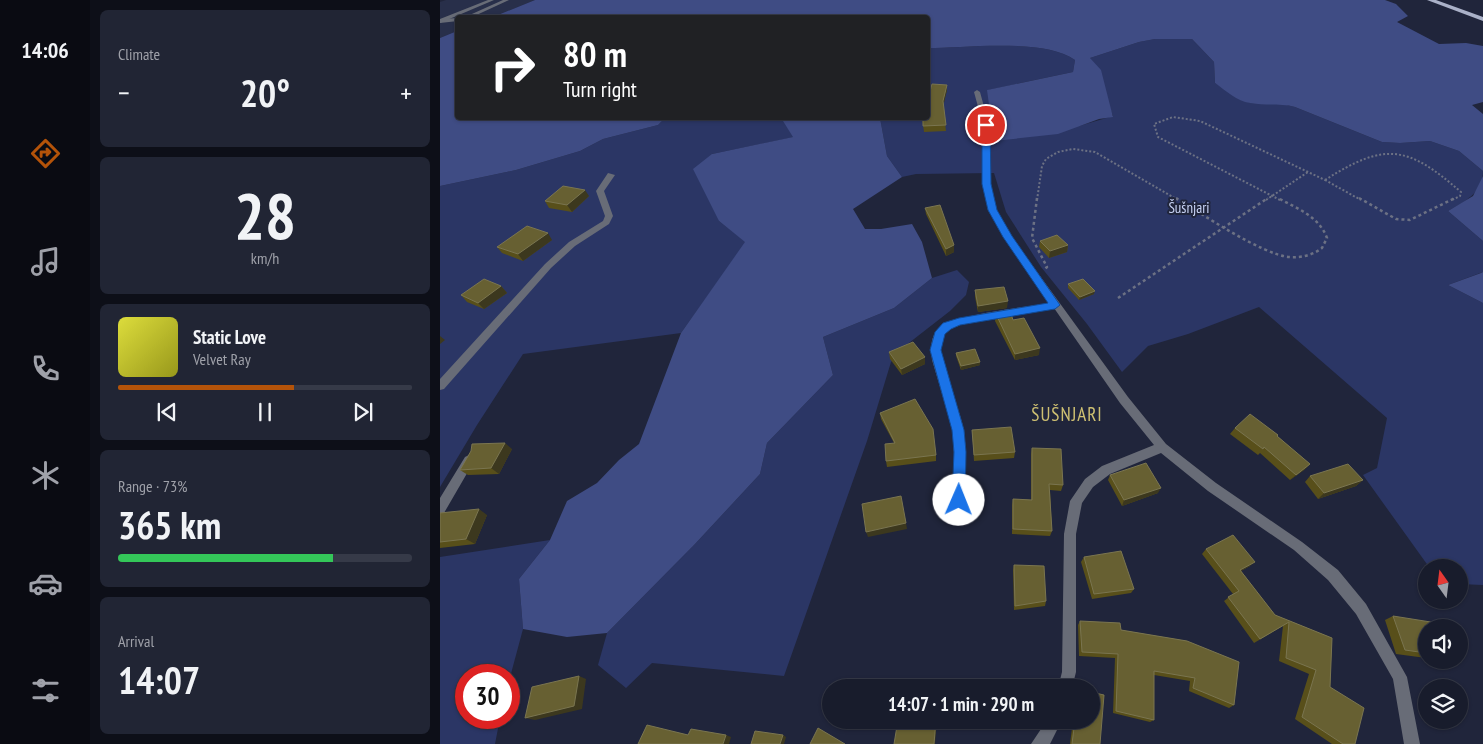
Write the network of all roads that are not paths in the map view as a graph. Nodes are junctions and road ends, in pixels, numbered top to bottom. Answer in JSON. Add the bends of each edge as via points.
{"nodes":[{"id":1,"x":492,"y":0,"type":"edge"},
{"id":2,"x":507,"y":0,"type":"edge"},
{"id":3,"x":1430,"y":0,"type":"edge"},
{"id":4,"x":472,"y":15,"type":"edge"},
{"id":5,"x":455,"y":19,"type":"edge"},
{"id":6,"x":1483,"y":19,"type":"edge"},
{"id":7,"x":440,"y":21,"type":"edge"},
{"id":8,"x":977,"y":92,"type":"dead end"},
{"id":9,"x":611,"y":175,"type":"dead end"},
{"id":10,"x":1055,"y":305,"type":"junction"},
{"id":11,"x":440,"y":386,"type":"edge"},
{"id":12,"x":1162,"y":447,"type":"junction"},
{"id":13,"x":471,"y":456,"type":"edge"},
{"id":14,"x":959,"y":500,"type":"dead end"},
{"id":15,"x":440,"y":509,"type":"edge"},
{"id":16,"x":1067,"y":679,"type":"edge"},
{"id":17,"x":1050,"y":729,"type":"edge"},
{"id":18,"x":1039,"y":744,"type":"edge"},
{"id":19,"x":1412,"y":744,"type":"edge"}],
"edges":[{"from":1,"to":7,"type":"street"},
{"from":2,"to":4,"type":"street"},
{"from":3,"to":6,"type":"main road"},
{"from":5,"to":7,"type":"street"},
{"from":8,"to":10,"type":"street","via":[[986,125],[986,184],[992,210]]},
{"from":9,"to":11,"type":"street","via":[[600,191],[609,216],[606,222],[572,244],[548,266]]},
{"from":10,"to":12,"type":"street"},
{"from":10,"to":14,"type":"street","via":[[959,322],[940,332],[936,350],[958,430]]},
{"from":12,"to":16,"type":"street","via":[[1106,470],[1088,483],[1076,501],[1070,534]]},
{"from":12,"to":19,"type":"street","via":[[1333,575],[1361,609],[1400,677]]},
{"from":13,"to":15,"type":"street"},
{"from":17,"to":18,"type":"street"}]}
